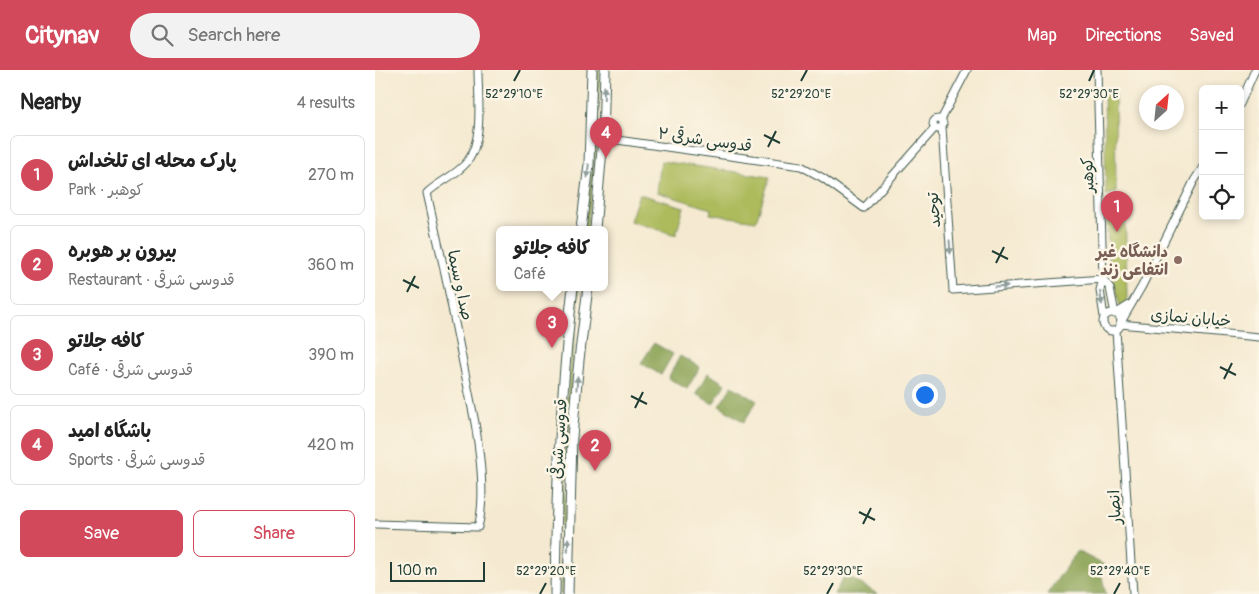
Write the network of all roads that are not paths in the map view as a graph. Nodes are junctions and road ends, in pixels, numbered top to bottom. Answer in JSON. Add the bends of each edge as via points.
{"nodes":[{"id":1,"x":478,"y":70,"type":"edge"},
{"id":2,"x":592,"y":70,"type":"edge"},
{"id":3,"x":605,"y":70,"type":"edge"},
{"id":4,"x":967,"y":70,"type":"edge"},
{"id":5,"x":1097,"y":70,"type":"edge"},
{"id":6,"x":1255,"y":70,"type":"edge"},
{"id":7,"x":1244,"y":95,"type":"edge"},
{"id":8,"x":938,"y":128,"type":"junction"},
{"id":9,"x":603,"y":138,"type":"junction"},
{"id":10,"x":1199,"y":175,"type":"edge"},
{"id":11,"x":581,"y":226,"type":"edge"},
{"id":12,"x":595,"y":226,"type":"edge"},
{"id":13,"x":1103,"y":279,"type":"junction"},
{"id":14,"x":573,"y":291,"type":"edge"},
{"id":15,"x":588,"y":291,"type":"edge"},
{"id":16,"x":1133,"y":302,"type":"junction"},
{"id":17,"x":1115,"y":314,"type":"junction"},
{"id":18,"x":1104,"y":317,"type":"junction"},
{"id":19,"x":1118,"y":327,"type":"junction"},
{"id":20,"x":1259,"y":337,"type":"edge"},
{"id":21,"x":375,"y":524,"type":"edge"},
{"id":22,"x":555,"y":594,"type":"edge"},
{"id":23,"x":568,"y":594,"type":"edge"},
{"id":24,"x":1133,"y":594,"type":"edge"}],
"edges":[{"from":1,"to":21,"type":"street","name":"صدا و سیما","via":[[475,148],[467,163],[427,194],[475,423],[482,513],[478,527]]},
{"from":2,"to":11,"type":"main road","one_way":true,"via":[[589,157]]},
{"from":9,"to":3,"type":"main road","one_way":true},
{"from":4,"to":8,"type":"street","name":"توحید"},
{"from":5,"to":13,"type":"street","name":"کوهبر"},
{"from":6,"to":7,"type":"street"},
{"from":8,"to":9,"type":"street","name":"قدوسی شرقی ۲","via":[[864,208],[801,166]]},
{"from":8,"to":13,"type":"street","name":"توحید","one_way":true,"via":[[953,290]]},
{"from":9,"to":12,"type":"main road"},
{"from":10,"to":16,"type":"street"},
{"from":13,"to":17,"type":"street","via":[[1110,288]]},
{"from":13,"to":18,"type":"street","name":"کوهبر","one_way":true,"via":[[1100,290]]},
{"from":14,"to":22,"type":"main road","name":"قدوسی شرقی","via":[[565,358]]},
{"from":23,"to":15,"type":"main road","name":"قدوسی شرقی","one_way":true,"via":[[573,437]]},
{"from":16,"to":17,"type":"street"},
{"from":16,"to":19,"type":"street"},
{"from":17,"to":18,"type":"street"},
{"from":17,"to":19,"type":"street","via":[[1119,318]]},
{"from":18,"to":19,"type":"street","via":[[1105,328],[1110,331]]},
{"from":19,"to":20,"type":"street","name":"خیابان نمازی"},
{"from":19,"to":24,"type":"street","name":"انصار"}]}
